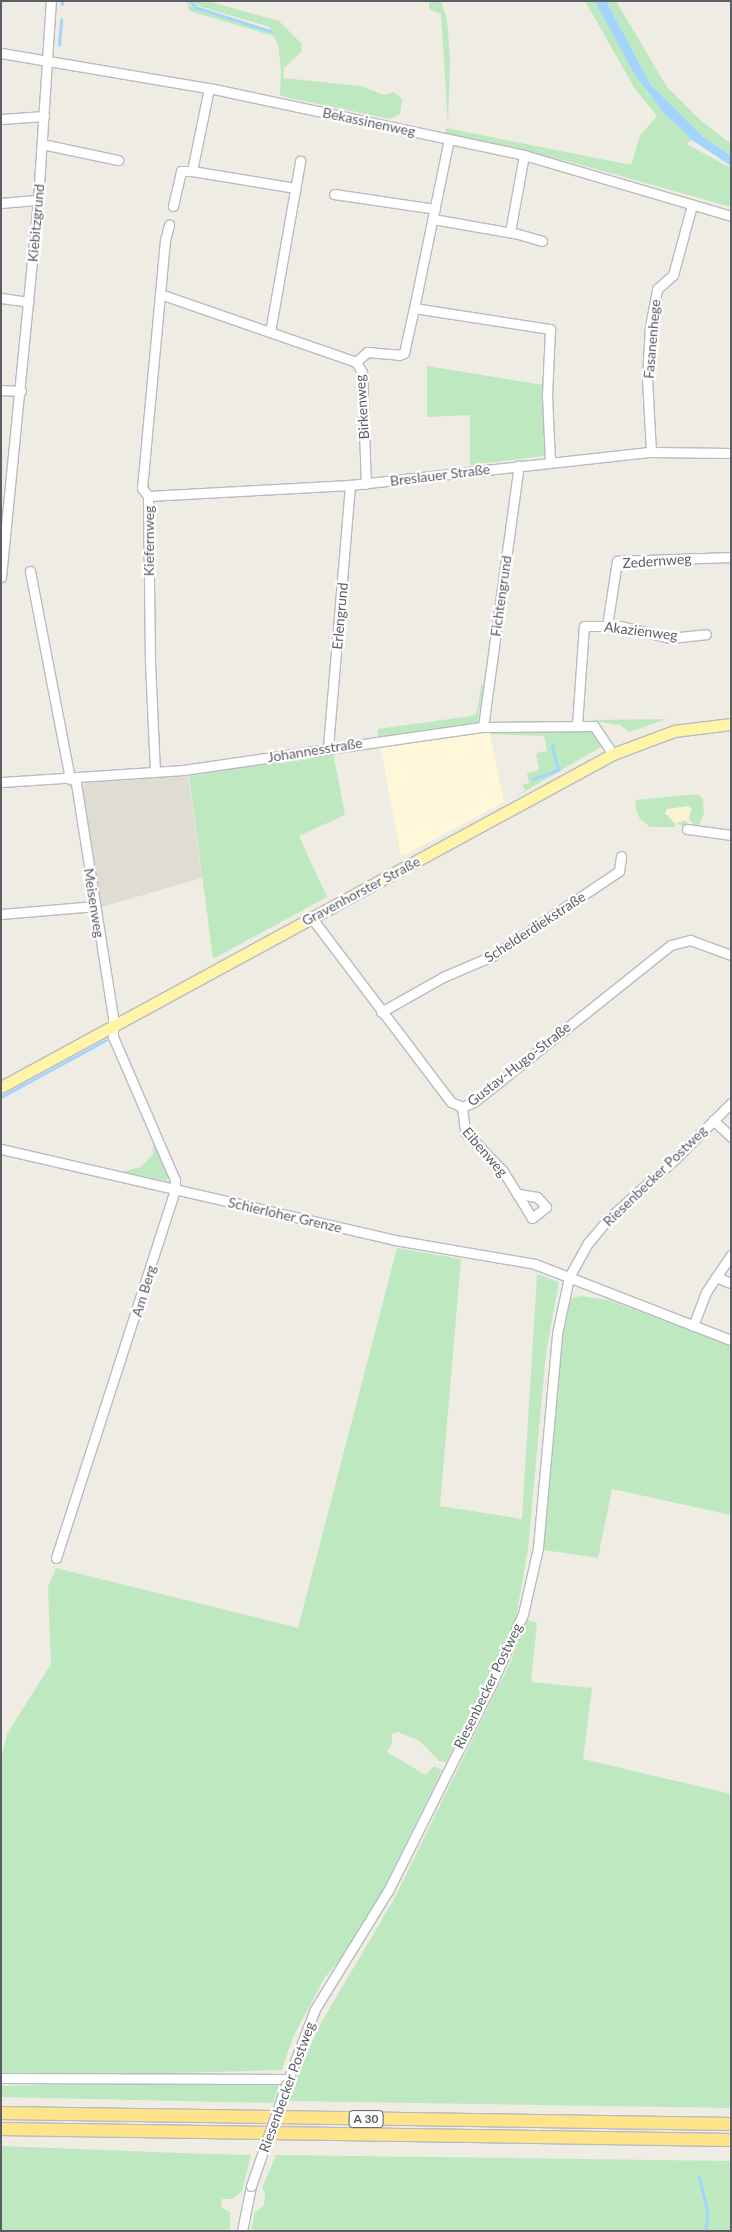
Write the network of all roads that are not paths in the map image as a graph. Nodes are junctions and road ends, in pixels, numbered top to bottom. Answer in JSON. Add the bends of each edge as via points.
{"nodes":[{"id":1,"x":51,"y":1,"type":"edge"},
{"id":2,"x":1,"y":52,"type":"edge"},
{"id":3,"x":48,"y":61,"type":"junction"},
{"id":4,"x":208,"y":88,"type":"junction"},
{"id":5,"x":44,"y":116,"type":"junction"},
{"id":6,"x":1,"y":119,"type":"edge"},
{"id":7,"x":449,"y":139,"type":"junction"},
{"id":8,"x":42,"y":144,"type":"junction"},
{"id":9,"x":524,"y":155,"type":"junction"},
{"id":10,"x":118,"y":160,"type":"dead end"},
{"id":11,"x":300,"y":161,"type":"dead end"},
{"id":12,"x":192,"y":171,"type":"junction"},
{"id":13,"x":296,"y":188,"type":"junction"},
{"id":14,"x":334,"y":194,"type":"dead end"},
{"id":15,"x":38,"y":200,"type":"junction"},
{"id":16,"x":1,"y":203,"type":"edge"},
{"id":17,"x":692,"y":205,"type":"junction"},
{"id":18,"x":173,"y":206,"type":"dead end"},
{"id":19,"x":435,"y":209,"type":"junction"},
{"id":20,"x":731,"y":216,"type":"edge"},
{"id":21,"x":433,"y":219,"type":"junction"},
{"id":22,"x":169,"y":224,"type":"dead end"},
{"id":23,"x":510,"y":232,"type":"junction"},
{"id":24,"x":542,"y":241,"type":"dead end"},
{"id":25,"x":160,"y":294,"type":"junction"},
{"id":26,"x":1,"y":298,"type":"edge"},
{"id":27,"x":29,"y":302,"type":"junction"},
{"id":28,"x":414,"y":308,"type":"junction"},
{"id":29,"x":270,"y":332,"type":"junction"},
{"id":30,"x":356,"y":362,"type":"junction"},
{"id":31,"x":1,"y":390,"type":"edge"},
{"id":32,"x":21,"y":391,"type":"junction"},
{"id":33,"x":651,"y":452,"type":"junction"},
{"id":34,"x":731,"y":453,"type":"edge"},
{"id":35,"x":550,"y":461,"type":"junction"},
{"id":36,"x":519,"y":465,"type":"junction"},
{"id":37,"x":366,"y":484,"type":"junction"},
{"id":38,"x":350,"y":486,"type":"junction"},
{"id":39,"x":148,"y":496,"type":"junction"},
{"id":40,"x":731,"y":557,"type":"edge"},
{"id":41,"x":30,"y":571,"type":"dead end"},
{"id":42,"x":1,"y":577,"type":"edge"},
{"id":43,"x":607,"y":626,"type":"junction"},
{"id":44,"x":706,"y":634,"type":"dead end"},
{"id":45,"x":731,"y":724,"type":"edge"},
{"id":46,"x":577,"y":725,"type":"junction"},
{"id":47,"x":483,"y":727,"type":"junction"},
{"id":48,"x":328,"y":747,"type":"junction"},
{"id":49,"x":613,"y":754,"type":"junction"},
{"id":50,"x":155,"y":772,"type":"junction"},
{"id":51,"x":73,"y":778,"type":"junction"},
{"id":52,"x":1,"y":782,"type":"edge"},
{"id":53,"x":688,"y":829,"type":"dead end"},
{"id":54,"x":731,"y":835,"type":"edge"},
{"id":55,"x":621,"y":856,"type":"dead end"},
{"id":56,"x":94,"y":906,"type":"junction"},
{"id":57,"x":1,"y":914,"type":"edge"},
{"id":58,"x":311,"y":917,"type":"junction"},
{"id":59,"x":731,"y":954,"type":"edge"},
{"id":60,"x":381,"y":1012,"type":"junction"},
{"id":61,"x":113,"y":1027,"type":"junction"},
{"id":62,"x":1,"y":1087,"type":"edge"},
{"id":63,"x":731,"y":1103,"type":"edge"},
{"id":64,"x":462,"y":1107,"type":"junction"},
{"id":65,"x":714,"y":1120,"type":"junction"},
{"id":66,"x":731,"y":1137,"type":"edge"},
{"id":67,"x":1,"y":1149,"type":"edge"},
{"id":68,"x":175,"y":1189,"type":"junction"},
{"id":69,"x":518,"y":1194,"type":"dead end"},
{"id":70,"x":731,"y":1255,"type":"edge"},
{"id":71,"x":569,"y":1277,"type":"junction"},
{"id":72,"x":716,"y":1278,"type":"junction"},
{"id":73,"x":731,"y":1283,"type":"edge"},
{"id":74,"x":693,"y":1326,"type":"junction"},
{"id":75,"x":731,"y":1340,"type":"edge"},
{"id":76,"x":56,"y":1558,"type":"dead end"},
{"id":77,"x":1,"y":2078,"type":"edge"},
{"id":78,"x":287,"y":2082,"type":"junction"},
{"id":79,"x":1,"y":2113,"type":"edge"},
{"id":80,"x":731,"y":2124,"type":"edge"},
{"id":81,"x":1,"y":2129,"type":"edge"},
{"id":82,"x":731,"y":2140,"type":"edge"},
{"id":83,"x":242,"y":2231,"type":"edge"}],
"edges":[{"from":1,"to":3,"type":"street","name":"Kiebitzgrund"},
{"from":2,"to":3,"type":"street","name":"Bekassinenweg"},
{"from":3,"to":4,"type":"street","name":"Bekassinenweg"},
{"from":3,"to":5,"type":"street","name":"Kiebitzgrund"},
{"from":4,"to":7,"type":"street","name":"Bekassinenweg"},
{"from":4,"to":12,"type":"street"},
{"from":5,"to":6,"type":"street"},
{"from":5,"to":8,"type":"street","name":"Kiebitzgrund"},
{"from":7,"to":9,"type":"street","name":"Bekassinenweg"},
{"from":7,"to":19,"type":"street"},
{"from":8,"to":10,"type":"street"},
{"from":8,"to":15,"type":"street","name":"Kiebitzgrund"},
{"from":9,"to":17,"type":"street","name":"Bekassinenweg"},
{"from":9,"to":23,"type":"street"},
{"from":11,"to":13,"type":"street"},
{"from":12,"to":13,"type":"street"},
{"from":12,"to":18,"type":"street","via":[[181,171]]},
{"from":13,"to":29,"type":"street"},
{"from":14,"to":19,"type":"street"},
{"from":15,"to":16,"type":"street"},
{"from":15,"to":27,"type":"street","name":"Kiebitzgrund"},
{"from":17,"to":20,"type":"street","name":"Bekassinenweg"},
{"from":17,"to":33,"type":"street","name":"Fasanenhege","via":[[673,275],[657,289],[650,326],[647,378]]},
{"from":19,"to":21,"type":"street"},
{"from":21,"to":23,"type":"street"},
{"from":21,"to":28,"type":"street"},
{"from":22,"to":25,"type":"street","name":"Kiefernweg"},
{"from":23,"to":24,"type":"street"},
{"from":25,"to":29,"type":"street","name":"Birkenweg"},
{"from":25,"to":39,"type":"street","name":"Kiefernweg","via":[[142,488]]},
{"from":26,"to":27,"type":"street"},
{"from":27,"to":32,"type":"street","name":"Kiebitzgrund"},
{"from":28,"to":30,"type":"street","via":[[404,353],[367,352]]},
{"from":28,"to":35,"type":"street","via":[[550,330],[547,395]]},
{"from":29,"to":30,"type":"street","name":"Birkenweg"},
{"from":30,"to":37,"type":"street","name":"Birkenweg","via":[[362,372]]},
{"from":31,"to":32,"type":"street"},
{"from":32,"to":42,"type":"street","name":"Kiebitzgrund"},
{"from":33,"to":34,"type":"street","name":"Breslauer Straße"},
{"from":33,"to":35,"type":"street","name":"Breslauer Straße"},
{"from":35,"to":36,"type":"street","name":"Breslauer Straße"},
{"from":36,"to":37,"type":"street","name":"Breslauer Straße"},
{"from":36,"to":47,"type":"street","name":"Fichtengrund"},
{"from":37,"to":38,"type":"street","name":"Breslauer Straße"},
{"from":38,"to":39,"type":"street","name":"Breslauer Straße"},
{"from":38,"to":48,"type":"street","name":"Erlengrund"},
{"from":39,"to":50,"type":"street","name":"Kiefernweg"},
{"from":40,"to":43,"type":"street","name":"Zedernweg","via":[[617,561]]},
{"from":41,"to":51,"type":"street","name":"Meisenweg"},
{"from":43,"to":44,"type":"street","name":"Akazienweg","via":[[670,638]]},
{"from":43,"to":46,"type":"street","name":"Akazienweg","via":[[584,626]]},
{"from":45,"to":49,"type":"main road","name":"Gravenhorster Straße","via":[[674,731]]},
{"from":46,"to":47,"type":"street","name":"Johannesstraße"},
{"from":46,"to":49,"type":"street","name":"Johannesstraße","via":[[597,728]]},
{"from":47,"to":48,"type":"street","name":"Johannesstraße"},
{"from":48,"to":50,"type":"street","name":"Johannesstraße"},
{"from":49,"to":58,"type":"main road","name":"Gravenhorster Straße"},
{"from":50,"to":51,"type":"street","name":"Johannesstraße"},
{"from":51,"to":52,"type":"street","name":"Johannesstraße"},
{"from":51,"to":56,"type":"street","name":"Meisenweg"},
{"from":53,"to":54,"type":"street"},
{"from":55,"to":60,"type":"street","name":"Schelderdiekstraße","via":[[619,871],[492,956],[443,977]]},
{"from":56,"to":57,"type":"street"},
{"from":56,"to":61,"type":"street","name":"Meisenweg"},
{"from":58,"to":60,"type":"street","name":"Gustav-Hugo-Straße"},
{"from":58,"to":61,"type":"main road","name":"Gravenhorster Straße"},
{"from":59,"to":64,"type":"street","name":"Gustav-Hugo-Straße","via":[[690,940],[671,945],[474,1102]]},
{"from":60,"to":64,"type":"street","name":"Gustav-Hugo-Straße","via":[[451,1102]]},
{"from":61,"to":62,"type":"main road","name":"Gravenhorster Straße"},
{"from":61,"to":68,"type":"street","via":[[112,1037],[175,1180]]},
{"from":63,"to":65,"type":"street","name":"Riesenbecker Postweg"},
{"from":64,"to":69,"type":"street","name":"Eibenweg","via":[[464,1132],[494,1160]]},
{"from":65,"to":66,"type":"street"},
{"from":65,"to":71,"type":"street","name":"Riesenbecker Postweg","via":[[610,1217],[588,1243]]},
{"from":67,"to":68,"type":"street","name":"Schierloher Grenze"},
{"from":68,"to":71,"type":"street","name":"Schierloher Grenze","via":[[395,1240],[535,1264]]},
{"from":68,"to":76,"type":"street","name":"Am Berg"},
{"from":70,"to":72,"type":"street"},
{"from":71,"to":74,"type":"street","name":"Schierloher Grenze"},
{"from":71,"to":78,"type":"street","name":"Riesenbecker Postweg","via":[[557,1334],[538,1548],[523,1614],[388,1891],[315,2009]]},
{"from":72,"to":73,"type":"street"},
{"from":72,"to":74,"type":"street","via":[[703,1299]]},
{"from":74,"to":75,"type":"street","name":"Schierloher Grenze"},
{"from":77,"to":78,"type":"street"},
{"from":78,"to":83,"type":"street","name":"Riesenbecker Postweg","bridge":true,"via":[[251,2186]]},
{"from":79,"to":80,"type":"highway","number":"A 30"},
{"from":81,"to":82,"type":"highway","number":"A 30"}]}
